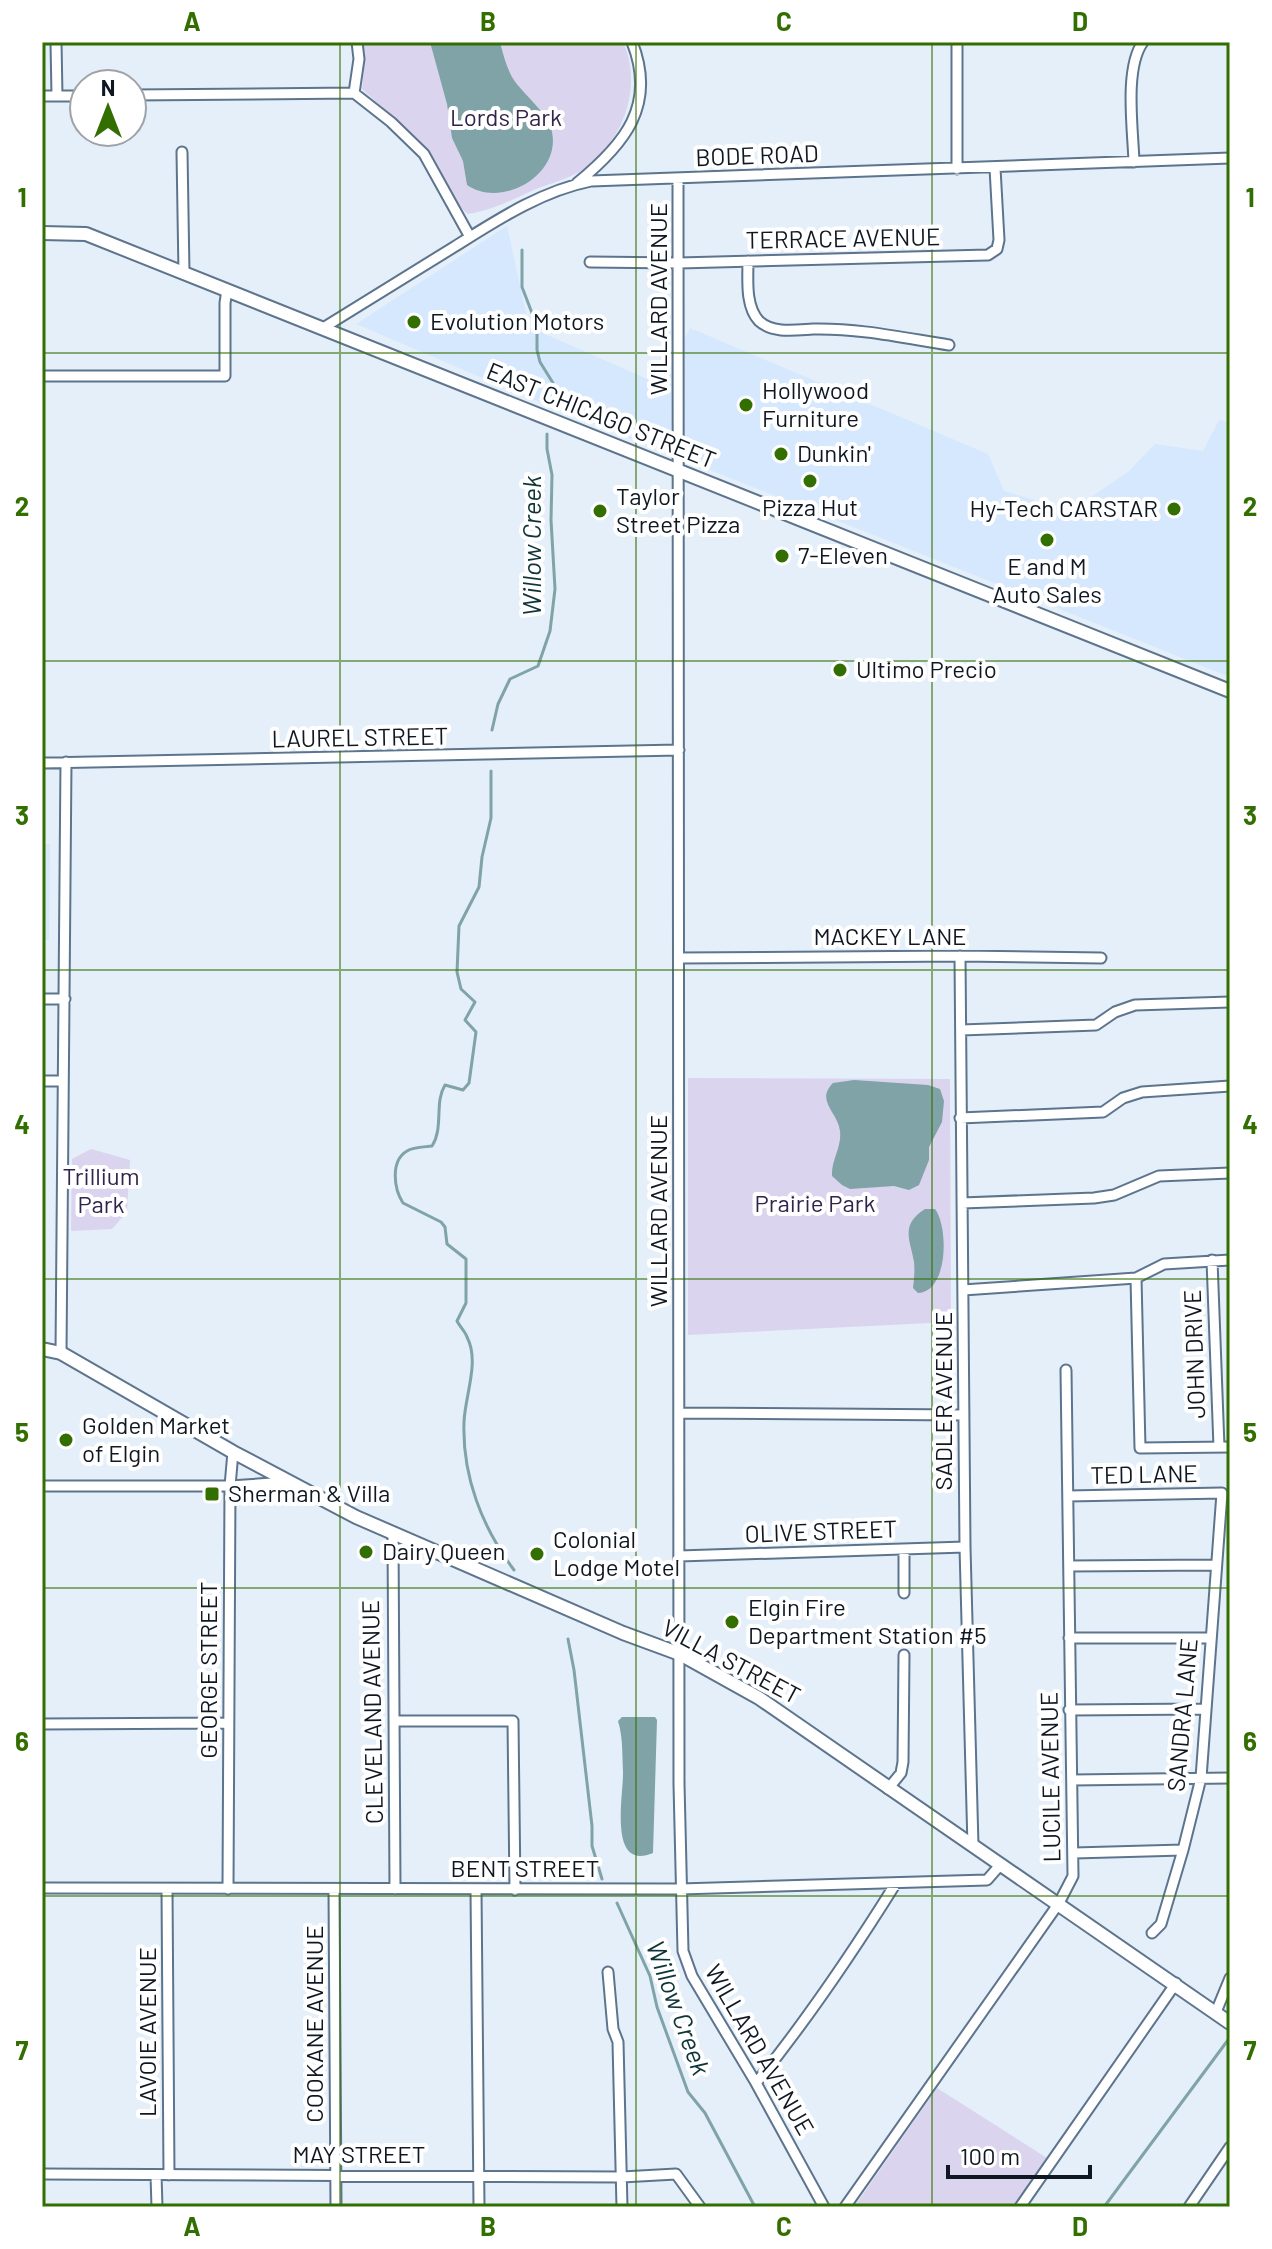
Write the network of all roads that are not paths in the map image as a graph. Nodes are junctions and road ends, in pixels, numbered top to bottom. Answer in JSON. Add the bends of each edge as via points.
{"nodes":[{"id":1,"x":56,"y":42,"type":"edge"},
{"id":2,"x":357,"y":42,"type":"edge"},
{"id":3,"x":632,"y":42,"type":"edge"},
{"id":4,"x":957,"y":42,"type":"edge"},
{"id":5,"x":1129,"y":42,"type":"edge"},
{"id":6,"x":1140,"y":46,"type":"edge"},
{"id":7,"x":354,"y":93,"type":"junction"},
{"id":8,"x":148,"y":95,"type":"edge"},
{"id":9,"x":42,"y":96,"type":"edge"},
{"id":10,"x":57,"y":96,"type":"junction"},
{"id":11,"x":68,"y":96,"type":"edge"},
{"id":12,"x":182,"y":152,"type":"dead end"},
{"id":13,"x":1230,"y":158,"type":"edge"},
{"id":14,"x":1134,"y":162,"type":"junction"},
{"id":15,"x":995,"y":168,"type":"junction"},
{"id":16,"x":957,"y":169,"type":"junction"},
{"id":17,"x":678,"y":178,"type":"junction"},
{"id":18,"x":575,"y":185,"type":"junction"},
{"id":19,"x":42,"y":233,"type":"edge"},
{"id":20,"x":470,"y":237,"type":"junction"},
{"id":21,"x":748,"y":261,"type":"junction"},
{"id":22,"x":590,"y":262,"type":"dead end"},
{"id":23,"x":679,"y":263,"type":"junction"},
{"id":24,"x":184,"y":273,"type":"junction"},
{"id":25,"x":227,"y":290,"type":"junction"},
{"id":26,"x":323,"y":328,"type":"junction"},
{"id":27,"x":949,"y":345,"type":"dead end"},
{"id":28,"x":42,"y":376,"type":"edge"},
{"id":29,"x":679,"y":471,"type":"junction"},
{"id":30,"x":1230,"y":691,"type":"edge"},
{"id":31,"x":679,"y":750,"type":"junction"},
{"id":32,"x":66,"y":762,"type":"junction"},
{"id":33,"x":42,"y":763,"type":"edge"},
{"id":34,"x":960,"y":956,"type":"junction"},
{"id":35,"x":679,"y":958,"type":"junction"},
{"id":36,"x":1101,"y":958,"type":"dead end"},
{"id":37,"x":42,"y":999,"type":"edge"},
{"id":38,"x":65,"y":999,"type":"junction"},
{"id":39,"x":1230,"y":1002,"type":"edge"},
{"id":40,"x":961,"y":1030,"type":"junction"},
{"id":41,"x":42,"y":1081,"type":"edge"},
{"id":42,"x":63,"y":1081,"type":"junction"},
{"id":43,"x":1230,"y":1086,"type":"edge"},
{"id":44,"x":960,"y":1118,"type":"junction"},
{"id":45,"x":1230,"y":1173,"type":"edge"},
{"id":46,"x":962,"y":1203,"type":"junction"},
{"id":47,"x":1212,"y":1260,"type":"junction"},
{"id":48,"x":1230,"y":1260,"type":"edge"},
{"id":49,"x":1136,"y":1278,"type":"junction"},
{"id":50,"x":963,"y":1290,"type":"junction"},
{"id":51,"x":42,"y":1349,"type":"edge"},
{"id":52,"x":61,"y":1353,"type":"junction"},
{"id":53,"x":1066,"y":1370,"type":"dead end"},
{"id":54,"x":679,"y":1413,"type":"junction"},
{"id":55,"x":964,"y":1415,"type":"junction"},
{"id":56,"x":1224,"y":1447,"type":"edge"},
{"id":57,"x":233,"y":1452,"type":"junction"},
{"id":58,"x":286,"y":1482,"type":"junction"},
{"id":59,"x":42,"y":1486,"type":"edge"},
{"id":60,"x":230,"y":1486,"type":"junction"},
{"id":61,"x":1222,"y":1493,"type":"joint"},
{"id":62,"x":1068,"y":1496,"type":"junction"},
{"id":63,"x":393,"y":1535,"type":"junction"},
{"id":64,"x":965,"y":1547,"type":"junction"},
{"id":65,"x":904,"y":1549,"type":"junction"},
{"id":66,"x":679,"y":1556,"type":"junction"},
{"id":67,"x":1216,"y":1565,"type":"junction"},
{"id":68,"x":1069,"y":1566,"type":"junction"},
{"id":69,"x":904,"y":1593,"type":"dead end"},
{"id":70,"x":1069,"y":1638,"type":"junction"},
{"id":71,"x":1211,"y":1638,"type":"junction"},
{"id":72,"x":680,"y":1654,"type":"junction"},
{"id":73,"x":904,"y":1655,"type":"dead end"},
{"id":74,"x":1206,"y":1709,"type":"junction"},
{"id":75,"x":1069,"y":1710,"type":"junction"},
{"id":76,"x":395,"y":1721,"type":"junction"},
{"id":77,"x":228,"y":1723,"type":"junction"},
{"id":78,"x":42,"y":1724,"type":"edge"},
{"id":79,"x":1201,"y":1778,"type":"junction"},
{"id":80,"x":1230,"y":1778,"type":"edge"},
{"id":81,"x":1072,"y":1780,"type":"junction"},
{"id":82,"x":888,"y":1789,"type":"junction"},
{"id":83,"x":973,"y":1846,"type":"junction"},
{"id":84,"x":1183,"y":1850,"type":"junction"},
{"id":85,"x":1074,"y":1853,"type":"junction"},
{"id":86,"x":1001,"y":1864,"type":"junction"},
{"id":87,"x":896,"y":1883,"type":"junction"},
{"id":88,"x":42,"y":1888,"type":"edge"},
{"id":89,"x":167,"y":1889,"type":"junction"},
{"id":90,"x":228,"y":1889,"type":"junction"},
{"id":91,"x":334,"y":1889,"type":"junction"},
{"id":92,"x":395,"y":1889,"type":"junction"},
{"id":93,"x":680,"y":1889,"type":"junction"},
{"id":94,"x":476,"y":1890,"type":"junction"},
{"id":95,"x":515,"y":1890,"type":"junction"},
{"id":96,"x":1059,"y":1903,"type":"junction"},
{"id":97,"x":1152,"y":1933,"type":"dead end"},
{"id":98,"x":608,"y":1972,"type":"dead end"},
{"id":99,"x":1230,"y":1978,"type":"edge"},
{"id":100,"x":1176,"y":1983,"type":"junction"},
{"id":101,"x":1216,"y":2012,"type":"junction"},
{"id":102,"x":1230,"y":2023,"type":"edge"},
{"id":103,"x":756,"y":2083,"type":"junction"},
{"id":104,"x":1230,"y":2147,"type":"edge"},
{"id":105,"x":42,"y":2174,"type":"edge"},
{"id":106,"x":156,"y":2175,"type":"junction"},
{"id":107,"x":169,"y":2175,"type":"junction"},
{"id":108,"x":478,"y":2175,"type":"junction"},
{"id":109,"x":336,"y":2176,"type":"junction"},
{"id":110,"x":622,"y":2177,"type":"junction"},
{"id":111,"x":157,"y":2207,"type":"edge"},
{"id":112,"x":336,"y":2207,"type":"edge"},
{"id":113,"x":479,"y":2207,"type":"edge"},
{"id":114,"x":622,"y":2207,"type":"edge"},
{"id":115,"x":700,"y":2207,"type":"edge"},
{"id":116,"x":824,"y":2207,"type":"edge"},
{"id":117,"x":845,"y":2207,"type":"edge"},
{"id":118,"x":1020,"y":2207,"type":"edge"},
{"id":119,"x":1189,"y":2207,"type":"edge"}],
"edges":[{"from":1,"to":10,"type":"street"},
{"from":2,"to":7,"type":"street"},
{"from":3,"to":18,"type":"street","via":[[642,78],[636,112],[621,141]]},
{"from":4,"to":16,"type":"street"},
{"from":5,"to":6,"type":"street"},
{"from":6,"to":14,"type":"street","via":[[1132,83]]},
{"from":7,"to":8,"type":"street"},
{"from":7,"to":20,"type":"street","via":[[424,154]]},
{"from":9,"to":10,"type":"street"},
{"from":10,"to":11,"type":"street"},
{"from":12,"to":24,"type":"street"},
{"from":13,"to":14,"type":"street","name":"BODE ROAD"},
{"from":14,"to":15,"type":"street","name":"BODE ROAD"},
{"from":15,"to":16,"type":"street","name":"BODE ROAD"},
{"from":15,"to":21,"type":"street","name":"TERRACE AVENUE","via":[[999,240],[995,251],[985,255]]},
{"from":16,"to":17,"type":"street","name":"BODE ROAD"},
{"from":17,"to":18,"type":"street","name":"BODE ROAD"},
{"from":17,"to":23,"type":"street","name":"WILLARD AVENUE"},
{"from":18,"to":20,"type":"street","name":"BODE ROAD","via":[[539,198]]},
{"from":19,"to":24,"type":"main road","name":"EAST CHICAGO STREET","via":[[86,234]]},
{"from":20,"to":26,"type":"street","name":"BODE ROAD"},
{"from":21,"to":23,"type":"street","name":"TERRACE AVENUE"},
{"from":21,"to":27,"type":"street","via":[[750,303],[766,325],[844,329]]},
{"from":22,"to":23,"type":"street","name":"TERRACE AVENUE"},
{"from":23,"to":29,"type":"street","name":"WILLARD AVENUE"},
{"from":24,"to":25,"type":"main road","name":"EAST CHICAGO STREET"},
{"from":25,"to":26,"type":"main road","name":"EAST CHICAGO STREET"},
{"from":25,"to":28,"type":"street","via":[[225,376]]},
{"from":26,"to":29,"type":"main road","name":"EAST CHICAGO STREET"},
{"from":29,"to":30,"type":"main road","name":"EAST CHICAGO STREET"},
{"from":29,"to":31,"type":"street","name":"WILLARD AVENUE"},
{"from":31,"to":32,"type":"street","name":"LAUREL STREET"},
{"from":31,"to":35,"type":"street","name":"WILLARD AVENUE"},
{"from":32,"to":33,"type":"street","name":"LAUREL STREET"},
{"from":32,"to":38,"type":"street"},
{"from":34,"to":35,"type":"street","name":"MACKEY LANE"},
{"from":34,"to":36,"type":"street","name":"MACKEY LANE"},
{"from":34,"to":40,"type":"street","name":"SADLER AVENUE"},
{"from":35,"to":54,"type":"street","name":"WILLARD AVENUE"},
{"from":37,"to":38,"type":"street"},
{"from":38,"to":42,"type":"street"},
{"from":39,"to":40,"type":"street","via":[[1135,1005],[1096,1025]]},
{"from":40,"to":44,"type":"street","name":"SADLER AVENUE"},
{"from":41,"to":42,"type":"street"},
{"from":42,"to":52,"type":"street"},
{"from":43,"to":44,"type":"street","via":[[1142,1092],[1103,1112]]},
{"from":44,"to":46,"type":"street","name":"SADLER AVENUE"},
{"from":45,"to":46,"type":"street","via":[[1159,1176],[1094,1198]]},
{"from":46,"to":50,"type":"street","name":"SADLER AVENUE"},
{"from":47,"to":48,"type":"street"},
{"from":47,"to":49,"type":"street","via":[[1164,1264]]},
{"from":47,"to":56,"type":"street","name":"JOHN DRIVE"},
{"from":49,"to":50,"type":"street"},
{"from":49,"to":56,"type":"street","via":[[1140,1448]]},
{"from":50,"to":55,"type":"street","name":"SADLER AVENUE"},
{"from":51,"to":52,"type":"main road","name":"VILLA STREET"},
{"from":52,"to":57,"type":"main road","name":"VILLA STREET"},
{"from":53,"to":62,"type":"street","name":"LUCILE AVENUE"},
{"from":54,"to":55,"type":"street"},
{"from":54,"to":66,"type":"street","name":"WILLARD AVENUE"},
{"from":55,"to":64,"type":"street","name":"SADLER AVENUE"},
{"from":57,"to":58,"type":"main road","name":"VILLA STREET"},
{"from":57,"to":60,"type":"street","name":"GEORGE STREET"},
{"from":58,"to":60,"type":"street"},
{"from":58,"to":63,"type":"main road","name":"VILLA STREET"},
{"from":59,"to":60,"type":"street"},
{"from":60,"to":77,"type":"street","name":"GEORGE STREET"},
{"from":61,"to":62,"type":"street","name":"TED LANE"},
{"from":61,"to":67,"type":"street","name":"SANDRA LANE"},
{"from":62,"to":68,"type":"street","name":"LUCILE AVENUE"},
{"from":63,"to":72,"type":"main road","name":"VILLA STREET"},
{"from":63,"to":76,"type":"street","name":"CLEVELAND AVENUE"},
{"from":64,"to":65,"type":"street","name":"OLIVE STREET"},
{"from":64,"to":83,"type":"street","name":"SADLER AVENUE"},
{"from":65,"to":66,"type":"street","name":"OLIVE STREET"},
{"from":65,"to":69,"type":"street"},
{"from":66,"to":72,"type":"street","name":"WILLARD AVENUE"},
{"from":67,"to":68,"type":"street"},
{"from":67,"to":71,"type":"street","name":"SANDRA LANE"},
{"from":68,"to":70,"type":"street","name":"LUCILE AVENUE"},
{"from":70,"to":71,"type":"street"},
{"from":70,"to":75,"type":"street","name":"LUCILE AVENUE"},
{"from":71,"to":74,"type":"street","name":"SANDRA LANE"},
{"from":72,"to":82,"type":"main road","name":"VILLA STREET","via":[[759,1698]]},
{"from":72,"to":93,"type":"street","name":"WILLARD AVENUE"},
{"from":73,"to":82,"type":"street","via":[[903,1762]]},
{"from":74,"to":75,"type":"street"},
{"from":74,"to":79,"type":"street","name":"SANDRA LANE"},
{"from":75,"to":81,"type":"street","name":"LUCILE AVENUE"},
{"from":76,"to":92,"type":"street","name":"CLEVELAND AVENUE"},
{"from":76,"to":95,"type":"street","via":[[513,1721]]},
{"from":77,"to":78,"type":"street"},
{"from":77,"to":90,"type":"street","name":"GEORGE STREET"},
{"from":79,"to":80,"type":"street"},
{"from":79,"to":81,"type":"street"},
{"from":79,"to":84,"type":"street","name":"SANDRA LANE"},
{"from":81,"to":85,"type":"street","name":"LUCILE AVENUE"},
{"from":82,"to":83,"type":"main road","name":"VILLA STREET"},
{"from":83,"to":86,"type":"main road","name":"VILLA STREET"},
{"from":84,"to":85,"type":"street"},
{"from":84,"to":97,"type":"street","name":"SANDRA LANE","via":[[1161,1924]]},
{"from":85,"to":96,"type":"street","name":"LUCILE AVENUE","via":[[1073,1876]]},
{"from":86,"to":87,"type":"street","name":"BENT STREET","via":[[987,1880]]},
{"from":86,"to":96,"type":"main road","name":"VILLA STREET"},
{"from":87,"to":93,"type":"street","name":"BENT STREET"},
{"from":87,"to":103,"type":"street"},
{"from":88,"to":89,"type":"street","name":"BENT STREET"},
{"from":89,"to":90,"type":"street","name":"BENT STREET"},
{"from":89,"to":107,"type":"street","name":"LAVOIE AVENUE"},
{"from":90,"to":91,"type":"street","name":"BENT STREET"},
{"from":91,"to":92,"type":"street","name":"BENT STREET"},
{"from":91,"to":109,"type":"street","name":"COOKANE AVENUE"},
{"from":92,"to":94,"type":"street","name":"BENT STREET"},
{"from":93,"to":95,"type":"street","name":"BENT STREET"},
{"from":93,"to":103,"type":"street","name":"WILLARD AVENUE","via":[[686,1961]]},
{"from":94,"to":95,"type":"street","name":"BENT STREET"},
{"from":94,"to":108,"type":"street"},
{"from":96,"to":100,"type":"main road","name":"VILLA STREET"},
{"from":96,"to":117,"type":"street","name":"LUCILE AVENUE"},
{"from":98,"to":110,"type":"street","via":[[618,2042]]},
{"from":99,"to":101,"type":"street"},
{"from":100,"to":101,"type":"main road","name":"VILLA STREET"},
{"from":100,"to":118,"type":"street"},
{"from":101,"to":102,"type":"main road","name":"VILLA STREET"},
{"from":103,"to":116,"type":"street","name":"WILLARD AVENUE"},
{"from":104,"to":119,"type":"street"},
{"from":105,"to":106,"type":"street","name":"MAY STREET"},
{"from":106,"to":107,"type":"street","name":"MAY STREET"},
{"from":106,"to":111,"type":"street"},
{"from":107,"to":109,"type":"street","name":"MAY STREET"},
{"from":108,"to":109,"type":"street","name":"MAY STREET"},
{"from":108,"to":110,"type":"street","name":"MAY STREET"},
{"from":108,"to":113,"type":"street"},
{"from":109,"to":112,"type":"street","name":"COOKANE AVENUE"},
{"from":110,"to":114,"type":"street"},
{"from":110,"to":115,"type":"street","name":"MAY STREET","via":[[676,2174]]}]}
